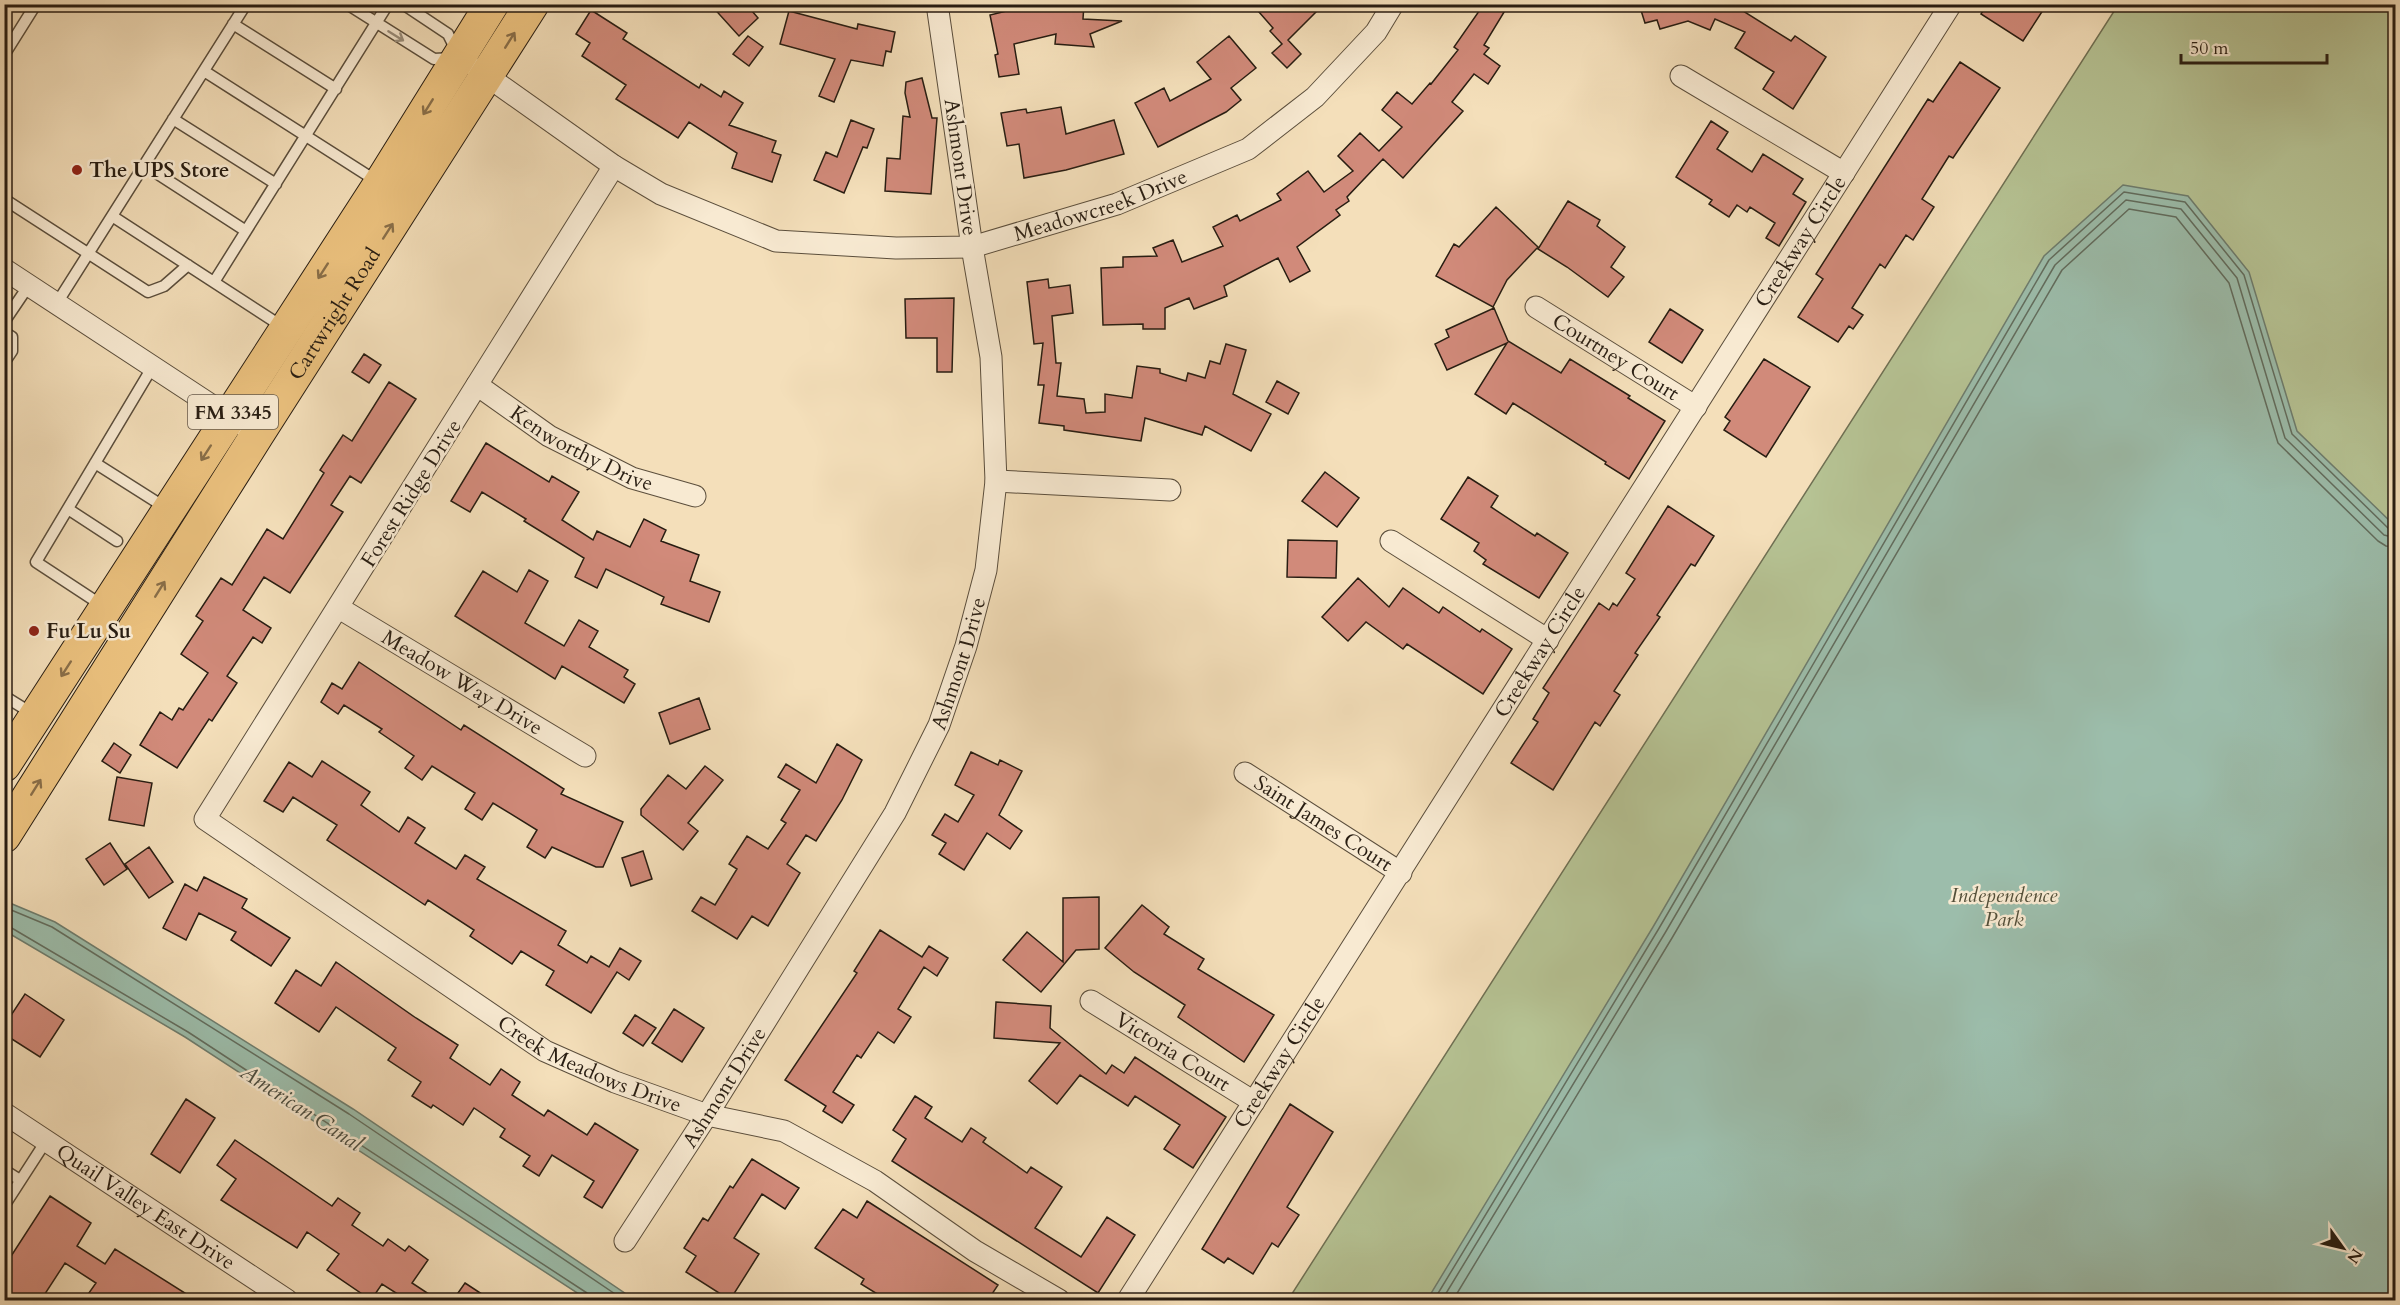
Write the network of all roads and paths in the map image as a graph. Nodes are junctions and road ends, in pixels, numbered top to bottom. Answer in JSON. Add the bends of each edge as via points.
{"nodes":[{"id":1,"x":36,"y":4,"type":"edge"},
{"id":2,"x":246,"y":4,"type":"edge"},
{"id":3,"x":347,"y":4,"type":"edge"},
{"id":4,"x":388,"y":4,"type":"edge"},
{"id":5,"x":403,"y":4,"type":"edge"},
{"id":6,"x":492,"y":4,"type":"edge"},
{"id":7,"x":532,"y":4,"type":"edge"},
{"id":8,"x":937,"y":4,"type":"edge"},
{"id":9,"x":1394,"y":4,"type":"edge"},
{"id":10,"x":1951,"y":4,"type":"edge"},
{"id":11,"x":377,"y":23,"type":"junction"},
{"id":12,"x":233,"y":24,"type":"junction"},
{"id":13,"x":4,"y":55,"type":"edge"},
{"id":14,"x":459,"y":57,"type":"junction"},
{"id":15,"x":204,"y":70,"type":"junction"},
{"id":16,"x":488,"y":76,"type":"junction"},
{"id":17,"x":1681,"y":76,"type":"dead end"},
{"id":18,"x":336,"y":88,"type":"junction"},
{"id":19,"x":173,"y":119,"type":"junction"},
{"id":20,"x":306,"y":136,"type":"junction"},
{"id":21,"x":144,"y":165,"type":"junction"},
{"id":22,"x":614,"y":166,"type":"junction"},
{"id":23,"x":1844,"y":173,"type":"junction"},
{"id":24,"x":276,"y":184,"type":"junction"},
{"id":25,"x":380,"y":184,"type":"junction"},
{"id":26,"x":4,"y":200,"type":"edge"},
{"id":27,"x":112,"y":216,"type":"junction"},
{"id":28,"x":246,"y":231,"type":"junction"},
{"id":29,"x":972,"y":247,"type":"junction"},
{"id":30,"x":89,"y":253,"type":"junction"},
{"id":31,"x":188,"y":265,"type":"junction"},
{"id":32,"x":4,"y":269,"type":"edge"},
{"id":33,"x":214,"y":282,"type":"junction"},
{"id":34,"x":29,"y":285,"type":"junction"},
{"id":35,"x":57,"y":303,"type":"junction"},
{"id":36,"x":1536,"y":307,"type":"dead end"},
{"id":37,"x":4,"y":322,"type":"edge"},
{"id":38,"x":286,"y":329,"type":"junction"},
{"id":39,"x":4,"y":332,"type":"edge"},
{"id":40,"x":4,"y":363,"type":"edge"},
{"id":41,"x":153,"y":366,"type":"junction"},
{"id":42,"x":477,"y":386,"type":"junction"},
{"id":43,"x":1696,"y":407,"type":"junction"},
{"id":44,"x":230,"y":417,"type":"junction"},
{"id":45,"x":257,"y":435,"type":"junction"},
{"id":46,"x":95,"y":463,"type":"junction"},
{"id":47,"x":996,"y":481,"type":"junction"},
{"id":48,"x":1170,"y":490,"type":"dead end"},
{"id":49,"x":695,"y":496,"type":"dead end"},
{"id":50,"x":68,"y":509,"type":"junction"},
{"id":51,"x":169,"y":510,"type":"junction"},
{"id":52,"x":117,"y":541,"type":"dead end"},
{"id":53,"x":1391,"y":542,"type":"dead end"},
{"id":54,"x":106,"y":608,"type":"junction"},
{"id":55,"x":339,"y":608,"type":"junction"},
{"id":56,"x":1548,"y":640,"type":"junction"},
{"id":57,"x":4,"y":696,"type":"edge"},
{"id":58,"x":36,"y":716,"type":"junction"},
{"id":59,"x":585,"y":756,"type":"dead end"},
{"id":60,"x":6,"y":757,"type":"edge"},
{"id":61,"x":1245,"y":773,"type":"dead end"},
{"id":62,"x":205,"y":819,"type":"joint"},
{"id":63,"x":4,"y":836,"type":"edge"},
{"id":64,"x":1401,"y":873,"type":"junction"},
{"id":65,"x":1090,"y":1001,"type":"dead end"},
{"id":66,"x":1254,"y":1102,"type":"junction"},
{"id":67,"x":4,"y":1113,"type":"edge"},
{"id":68,"x":707,"y":1115,"type":"junction"},
{"id":69,"x":46,"y":1141,"type":"junction"},
{"id":70,"x":4,"y":1170,"type":"edge"},
{"id":71,"x":20,"y":1180,"type":"junction"},
{"id":72,"x":4,"y":1206,"type":"edge"},
{"id":73,"x":625,"y":1241,"type":"dead end"},
{"id":74,"x":287,"y":1300,"type":"edge"},
{"id":75,"x":1059,"y":1300,"type":"edge"},
{"id":76,"x":1128,"y":1300,"type":"edge"}],
"edges":[{"from":1,"to":13,"type":"lane"},
{"from":2,"to":12,"type":"lane"},
{"from":3,"to":11,"type":"lane"},
{"from":4,"to":11,"type":"lane"},
{"from":5,"to":14,"type":"lane","via":[[448,34]]},
{"from":6,"to":14,"type":"main road","name":"Cartwright Road","number":"FM 3345"},
{"from":16,"to":7,"type":"main road","name":"Cartwright Road","number":"FM 3345","one_way":true},
{"from":8,"to":29,"type":"street","name":"Ashmont Drive"},
{"from":9,"to":29,"type":"street","name":"Meadowcreek Drive","via":[[1376,32],[1316,97],[1248,149],[1117,204]]},
{"from":10,"to":23,"type":"street","name":"Creekway Circle"},
{"from":11,"to":14,"type":"lane","one_way":true,"via":[[434,59]]},
{"from":11,"to":18,"type":"lane"},
{"from":12,"to":15,"type":"lane"},
{"from":12,"to":18,"type":"lane"},
{"from":14,"to":16,"type":"street","name":"Meadowcreek Drive"},
{"from":14,"to":25,"type":"main road","name":"Cartwright Road","number":"FM 3345","one_way":true},
{"from":15,"to":19,"type":"lane"},
{"from":15,"to":20,"type":"lane"},
{"from":16,"to":22,"type":"street","name":"Meadowcreek Drive"},
{"from":45,"to":16,"type":"main road","name":"Cartwright Road","number":"FM 3345","one_way":true},
{"from":17,"to":23,"type":"street"},
{"from":18,"to":20,"type":"lane"},
{"from":19,"to":21,"type":"lane"},
{"from":19,"to":24,"type":"lane"},
{"from":20,"to":24,"type":"lane"},
{"from":20,"to":25,"type":"lane"},
{"from":21,"to":27,"type":"lane"},
{"from":21,"to":28,"type":"lane"},
{"from":22,"to":29,"type":"street","name":"Meadowcreek Drive","via":[[661,194],[776,241],[896,248]]},
{"from":22,"to":42,"type":"street","name":"Forest Ridge Drive"},
{"from":23,"to":43,"type":"street","name":"Creekway Circle"},
{"from":24,"to":28,"type":"lane"},
{"from":25,"to":38,"type":"main road","name":"Cartwright Road","number":"FM 3345","one_way":true},
{"from":26,"to":30,"type":"lane"},
{"from":27,"to":30,"type":"lane"},
{"from":27,"to":31,"type":"lane"},
{"from":28,"to":33,"type":"lane"},
{"from":29,"to":47,"type":"street","name":"Ashmont Drive","via":[[992,357]]},
{"from":30,"to":31,"type":"lane","via":[[148,292],[164,286]]},
{"from":30,"to":35,"type":"lane"},
{"from":31,"to":33,"type":"lane"},
{"from":32,"to":34,"type":"street"},
{"from":33,"to":38,"type":"lane"},
{"from":34,"to":35,"type":"street"},
{"from":34,"to":37,"type":"lane"},
{"from":35,"to":41,"type":"street"},
{"from":36,"to":43,"type":"street","name":"Courtney Court"},
{"from":38,"to":44,"type":"main road","name":"Cartwright Road","number":"FM 3345"},
{"from":39,"to":40,"type":"lane","via":[[12,337],[12,351]]},
{"from":41,"to":44,"type":"street"},
{"from":41,"to":46,"type":"lane"},
{"from":42,"to":49,"type":"street","name":"Kenworthy Drive","via":[[549,436],[632,478]]},
{"from":42,"to":55,"type":"street","name":"Forest Ridge Drive"},
{"from":43,"to":56,"type":"street","name":"Creekway Circle"},
{"from":44,"to":45,"type":"street"},
{"from":44,"to":51,"type":"main road","name":"Cartwright Road","number":"FM 3345","one_way":true},
{"from":63,"to":45,"type":"main road","name":"Cartwright Road","number":"FM 3345","one_way":true},
{"from":46,"to":50,"type":"lane"},
{"from":46,"to":51,"type":"lane"},
{"from":47,"to":48,"type":"street"},
{"from":47,"to":68,"type":"street","name":"Ashmont Drive","via":[[986,570],[939,725],[895,813]]},
{"from":50,"to":52,"type":"lane"},
{"from":50,"to":54,"type":"lane","via":[[36,562]]},
{"from":51,"to":54,"type":"main road","name":"Cartwright Road","number":"FM 3345"},
{"from":53,"to":56,"type":"street"},
{"from":54,"to":58,"type":"main road","name":"Cartwright Road","number":"FM 3345","one_way":true},
{"from":55,"to":59,"type":"street","name":"Meadow Way Drive"},
{"from":55,"to":62,"type":"street","name":"Forest Ridge Drive"},
{"from":56,"to":64,"type":"street","name":"Creekway Circle"},
{"from":57,"to":58,"type":"lane"},
{"from":58,"to":60,"type":"main road","name":"Cartwright Road","number":"FM 3345"},
{"from":61,"to":64,"type":"street","name":"Saint James Court"},
{"from":62,"to":68,"type":"street","name":"Creek Meadows Drive","via":[[545,1051],[615,1082]]},
{"from":64,"to":66,"type":"street","name":"Creekway Circle"},
{"from":65,"to":66,"type":"street","name":"Victoria Court"},
{"from":66,"to":76,"type":"street","name":"Creekway Circle"},
{"from":67,"to":69,"type":"street","name":"Quail Valley East Drive"},
{"from":68,"to":73,"type":"street","name":"Ashmont Drive"},
{"from":68,"to":75,"type":"street","name":"Creek Meadows Drive","via":[[784,1131],[875,1181],[975,1251]]},
{"from":69,"to":71,"type":"lane"},
{"from":69,"to":74,"type":"street","name":"Quail Valley East Drive"},
{"from":70,"to":71,"type":"lane"},
{"from":71,"to":72,"type":"lane"}]}
